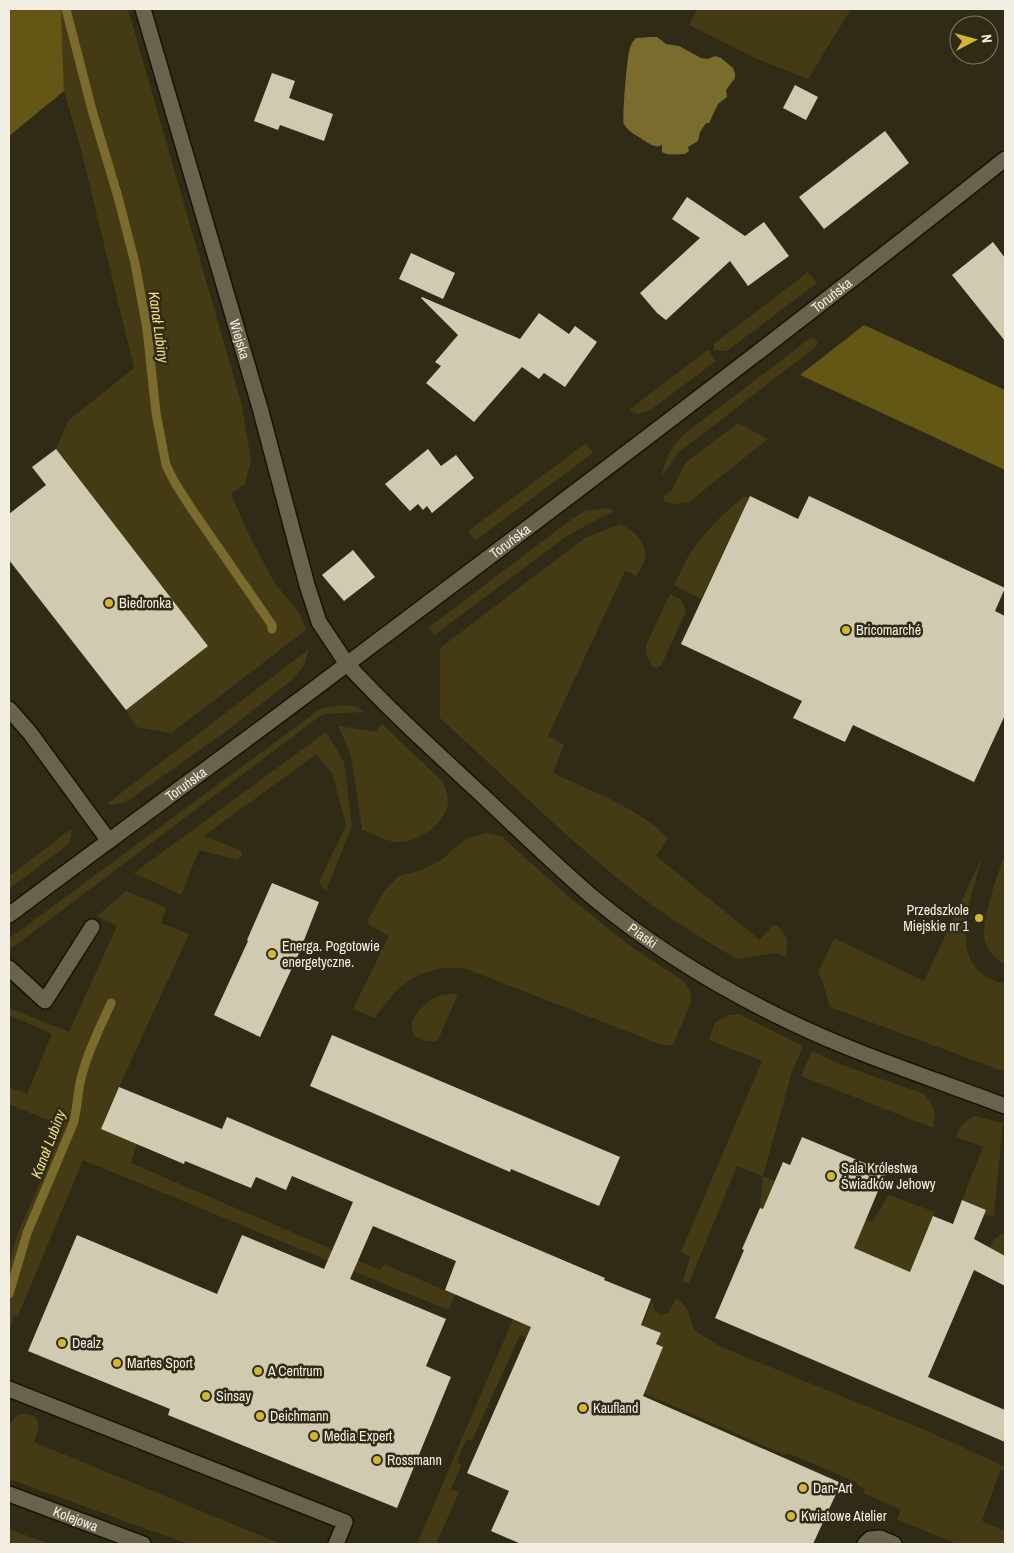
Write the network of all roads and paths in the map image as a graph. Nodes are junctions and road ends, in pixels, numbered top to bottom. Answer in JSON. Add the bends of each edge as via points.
{"nodes":[{"id":1,"x":143,"y":9,"type":"edge"},
{"id":2,"x":1005,"y":159,"type":"edge"},
{"id":3,"x":347,"y":664,"type":"junction"},
{"id":4,"x":9,"y":709,"type":"edge"},
{"id":5,"x":109,"y":841,"type":"junction"},
{"id":6,"x":9,"y":915,"type":"edge"},
{"id":7,"x":92,"y":927,"type":"dead end"},
{"id":8,"x":9,"y":968,"type":"edge"},
{"id":9,"x":1005,"y":1106,"type":"edge"},
{"id":10,"x":9,"y":1389,"type":"edge"},
{"id":11,"x":9,"y":1494,"type":"edge"},
{"id":12,"x":143,"y":1544,"type":"edge"},
{"id":13,"x":336,"y":1544,"type":"edge"},
{"id":14,"x":865,"y":1544,"type":"edge"},
{"id":15,"x":894,"y":1544,"type":"edge"}],
"edges":[{"from":1,"to":3,"type":"street","name":"Wiejska","via":[[260,408],[307,585],[319,622]]},
{"from":2,"to":3,"type":"street","name":"Toruńska","via":[[743,364]]},
{"from":3,"to":5,"type":"street","name":"Toruńska"},
{"from":3,"to":9,"type":"street","name":"Piaski","via":[[408,728],[570,877],[665,950],[719,984],[804,1029]]},
{"from":4,"to":5,"type":"street"},
{"from":5,"to":6,"type":"street","name":"Toruńska"},
{"from":7,"to":8,"type":"street","via":[[45,1001]]},
{"from":10,"to":13,"type":"street","via":[[345,1522]]},
{"from":11,"to":12,"type":"street","name":"Kolejowa"},
{"from":14,"to":15,"type":"street","via":[[870,1539],[880,1538]]}]}
